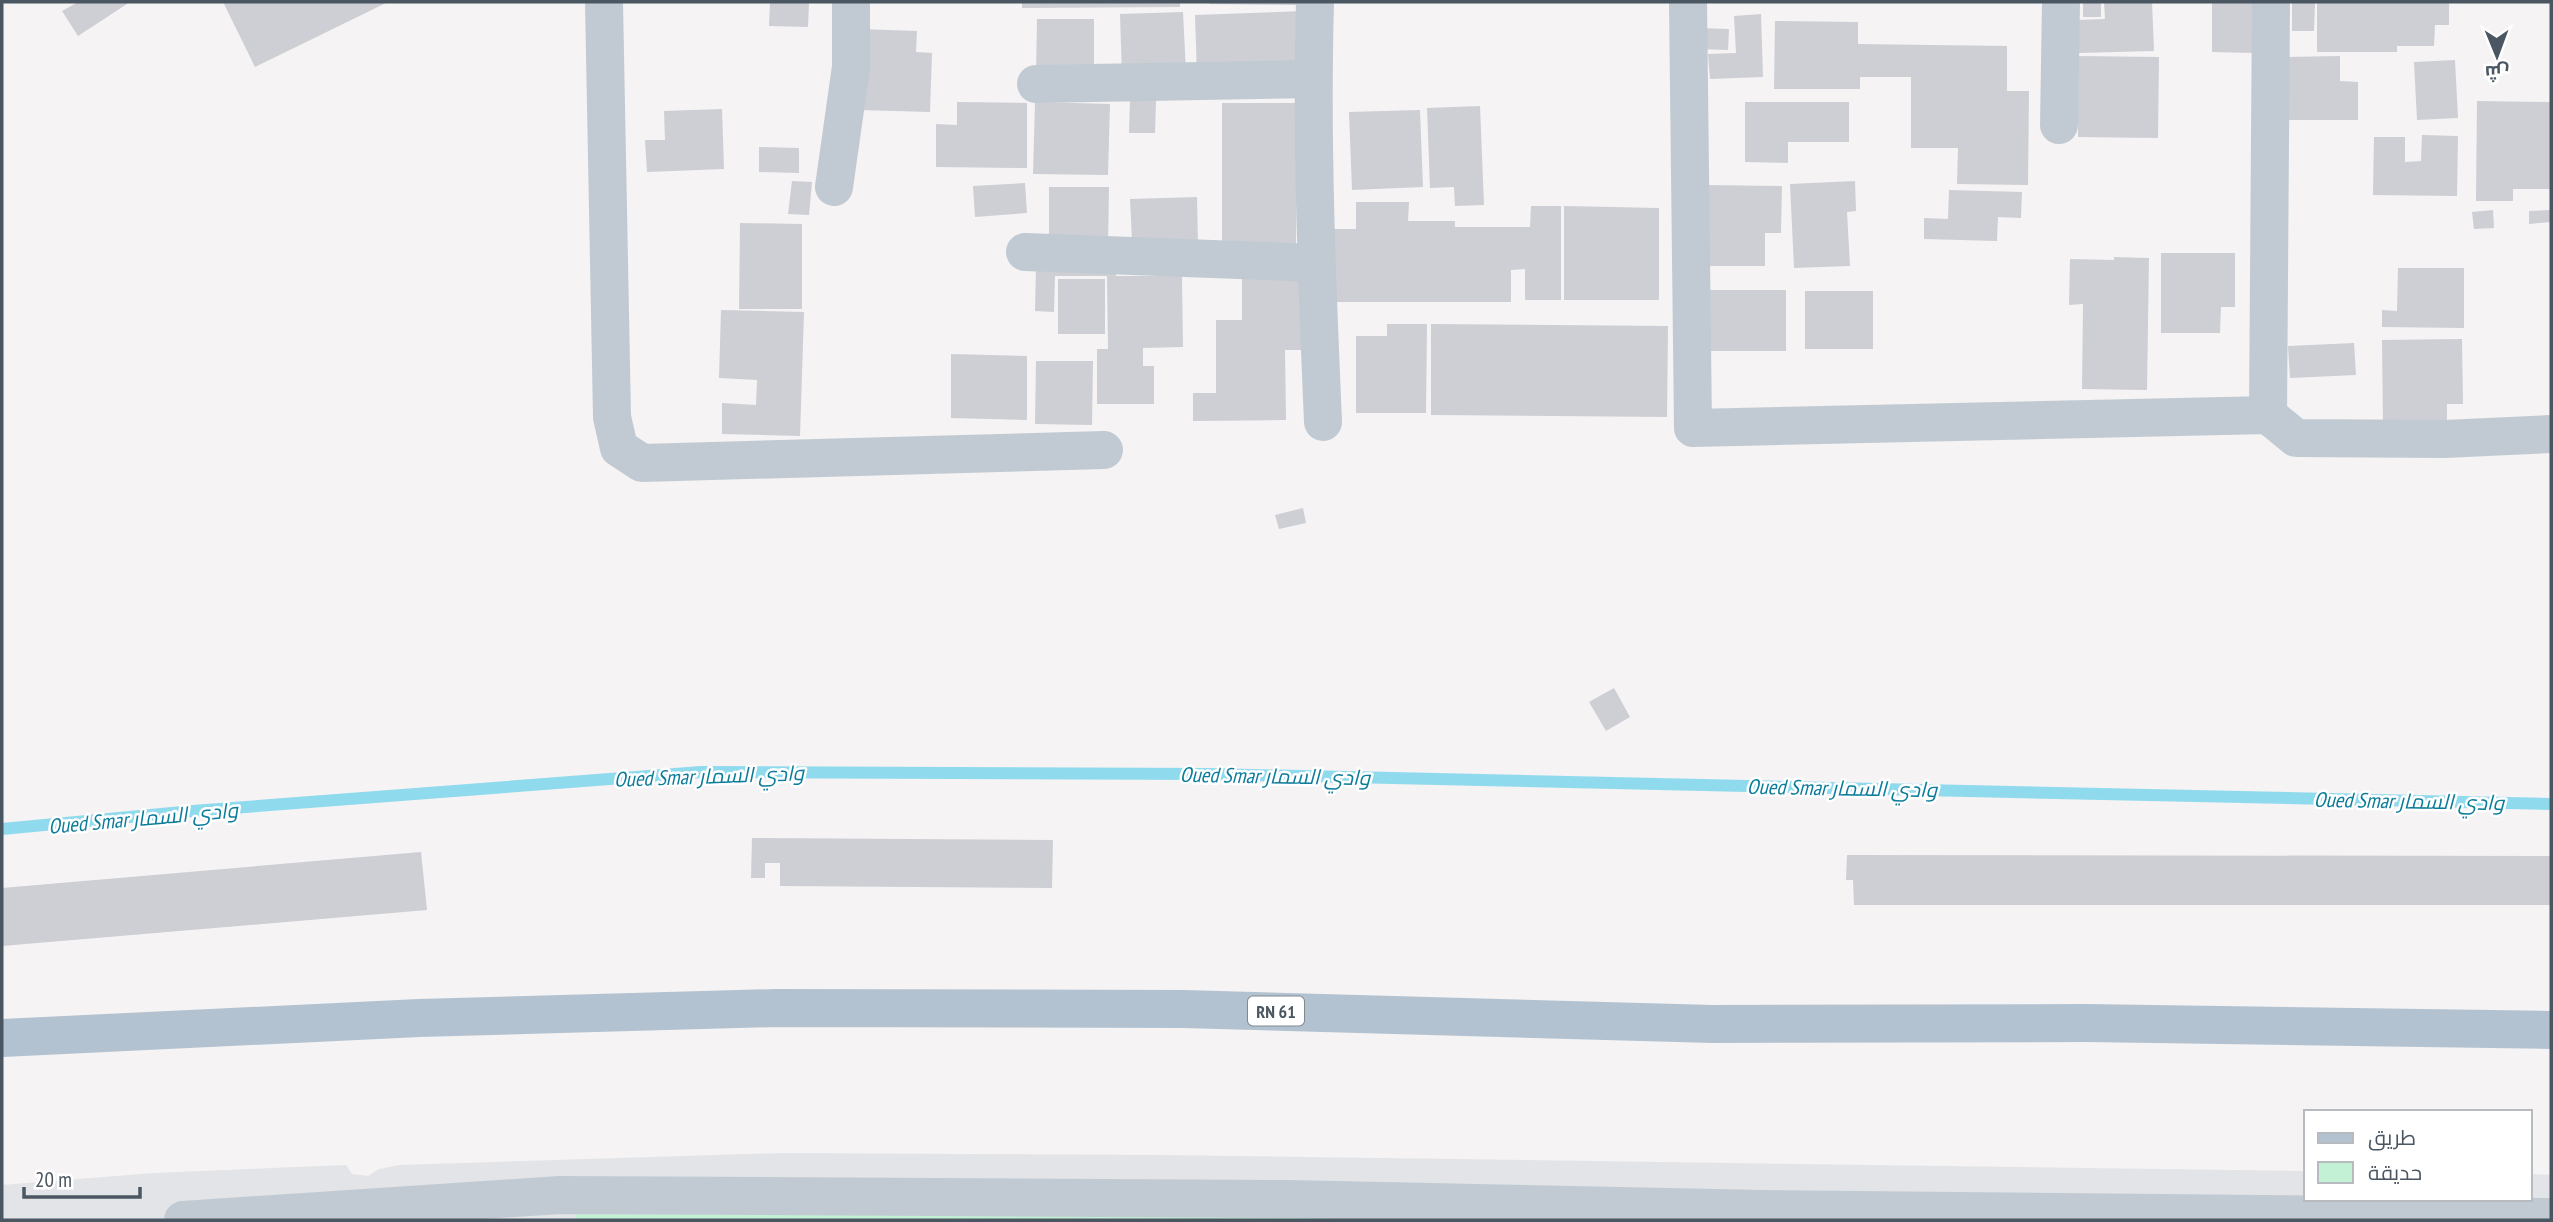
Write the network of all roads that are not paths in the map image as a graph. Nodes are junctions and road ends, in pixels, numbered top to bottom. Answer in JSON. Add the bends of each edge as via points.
{"nodes":[{"id":1,"x":604,"y":2,"type":"edge"},
{"id":2,"x":851,"y":2,"type":"edge"},
{"id":3,"x":1315,"y":2,"type":"edge"},
{"id":4,"x":1688,"y":2,"type":"edge"},
{"id":5,"x":2060,"y":2,"type":"edge"},
{"id":6,"x":2271,"y":2,"type":"edge"},
{"id":7,"x":1313,"y":79,"type":"junction"},
{"id":8,"x":1036,"y":84,"type":"dead end"},
{"id":9,"x":2059,"y":125,"type":"dead end"},
{"id":10,"x":834,"y":187,"type":"dead end"},
{"id":11,"x":1025,"y":252,"type":"dead end"},
{"id":12,"x":1316,"y":263,"type":"junction"},
{"id":13,"x":2269,"y":415,"type":"junction"},
{"id":14,"x":1323,"y":422,"type":"dead end"},
{"id":15,"x":2551,"y":434,"type":"edge"},
{"id":16,"x":1104,"y":450,"type":"dead end"},
{"id":17,"x":2551,"y":1030,"type":"edge"},
{"id":18,"x":2,"y":1038,"type":"edge"},
{"id":19,"x":560,"y":1208,"type":"edge"},
{"id":20,"x":2551,"y":1217,"type":"edge"},
{"id":21,"x":204,"y":1220,"type":"edge"}],
"edges":[{"from":1,"to":16,"type":"street","via":[[612,417],[619,448],[642,463]]},
{"from":2,"to":10,"type":"street","via":[[851,67]]},
{"from":3,"to":7,"type":"street"},
{"from":4,"to":13,"type":"street","via":[[1693,428]]},
{"from":5,"to":9,"type":"street"},
{"from":6,"to":13,"type":"street"},
{"from":7,"to":8,"type":"street"},
{"from":7,"to":12,"type":"street"},
{"from":11,"to":12,"type":"street"},
{"from":12,"to":14,"type":"street"},
{"from":13,"to":15,"type":"street","via":[[2296,438]]},
{"from":17,"to":18,"type":"main road","number":"RN 61","via":[[2086,1023],[1713,1024],[1183,1009],[777,1008],[419,1018]]},
{"from":19,"to":20,"type":"street","via":[[1288,1199]]},
{"from":19,"to":21,"type":"street"}]}
